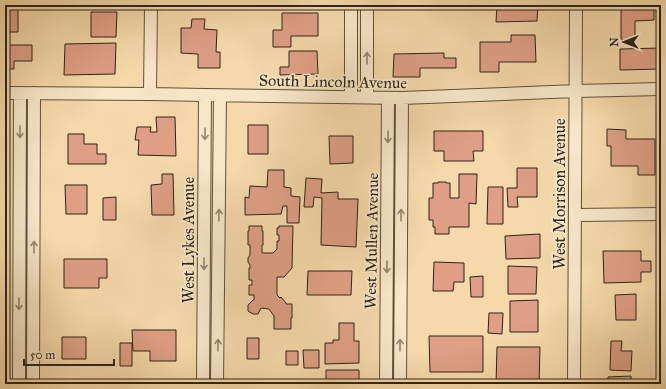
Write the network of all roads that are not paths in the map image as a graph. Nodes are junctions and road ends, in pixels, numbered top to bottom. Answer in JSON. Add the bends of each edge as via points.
{"nodes":[{"id":1,"x":151,"y":5,"type":"edge"},
{"id":2,"x":352,"y":5,"type":"edge"},
{"id":3,"x":367,"y":5,"type":"edge"},
{"id":4,"x":576,"y":5,"type":"edge"},
{"id":5,"x":661,"y":89,"type":"edge"},
{"id":6,"x":576,"y":91,"type":"junction"},
{"id":7,"x":5,"y":93,"type":"edge"},
{"id":8,"x":20,"y":93,"type":"junction"},
{"id":9,"x":34,"y":93,"type":"junction"},
{"id":10,"x":150,"y":94,"type":"junction"},
{"id":11,"x":205,"y":95,"type":"junction"},
{"id":12,"x":220,"y":96,"type":"junction"},
{"id":13,"x":351,"y":97,"type":"junction"},
{"id":14,"x":367,"y":97,"type":"junction"},
{"id":15,"x":388,"y":98,"type":"junction"},
{"id":16,"x":402,"y":98,"type":"junction"},
{"id":17,"x":661,"y":214,"type":"edge"},
{"id":18,"x":575,"y":215,"type":"junction"},
{"id":19,"x":34,"y":275,"type":"junction"},
{"id":20,"x":19,"y":276,"type":"junction"},
{"id":21,"x":19,"y":384,"type":"edge"},
{"id":22,"x":33,"y":384,"type":"edge"},
{"id":23,"x":203,"y":384,"type":"edge"},
{"id":24,"x":217,"y":384,"type":"edge"},
{"id":25,"x":386,"y":384,"type":"edge"},
{"id":26,"x":400,"y":384,"type":"edge"},
{"id":27,"x":574,"y":384,"type":"edge"}],
"edges":[{"from":1,"to":10,"type":"street"},
{"from":2,"to":13,"type":"street"},
{"from":14,"to":3,"type":"street","one_way":true},
{"from":4,"to":6,"type":"street","name":"West Morrison Avenue"},
{"from":5,"to":6,"type":"street","name":"South Lincoln Avenue"},
{"from":6,"to":16,"type":"street","name":"South Lincoln Avenue"},
{"from":6,"to":18,"type":"street","name":"West Morrison Avenue"},
{"from":7,"to":8,"type":"street","name":"South Lincoln Avenue"},
{"from":8,"to":9,"type":"street","name":"South Lincoln Avenue"},
{"from":8,"to":20,"type":"street","one_way":true},
{"from":9,"to":10,"type":"street","name":"South Lincoln Avenue"},
{"from":19,"to":9,"type":"street","one_way":true},
{"from":10,"to":11,"type":"street","name":"South Lincoln Avenue"},
{"from":11,"to":12,"type":"street","name":"South Lincoln Avenue"},
{"from":11,"to":23,"type":"street","name":"West Lykes Avenue","one_way":true},
{"from":12,"to":13,"type":"street","name":"South Lincoln Avenue"},
{"from":24,"to":12,"type":"street","name":"West Lykes Avenue","one_way":true},
{"from":13,"to":14,"type":"street","name":"South Lincoln Avenue"},
{"from":14,"to":15,"type":"street","name":"South Lincoln Avenue"},
{"from":15,"to":16,"type":"street","name":"South Lincoln Avenue"},
{"from":15,"to":25,"type":"street","name":"West Mullen Avenue","one_way":true},
{"from":26,"to":16,"type":"street","name":"West Mullen Avenue","one_way":true},
{"from":17,"to":18,"type":"street"},
{"from":18,"to":27,"type":"street","name":"West Morrison Avenue"},
{"from":19,"to":20,"type":"street"},
{"from":19,"to":22,"type":"street"},
{"from":20,"to":21,"type":"street","one_way":true}]}
